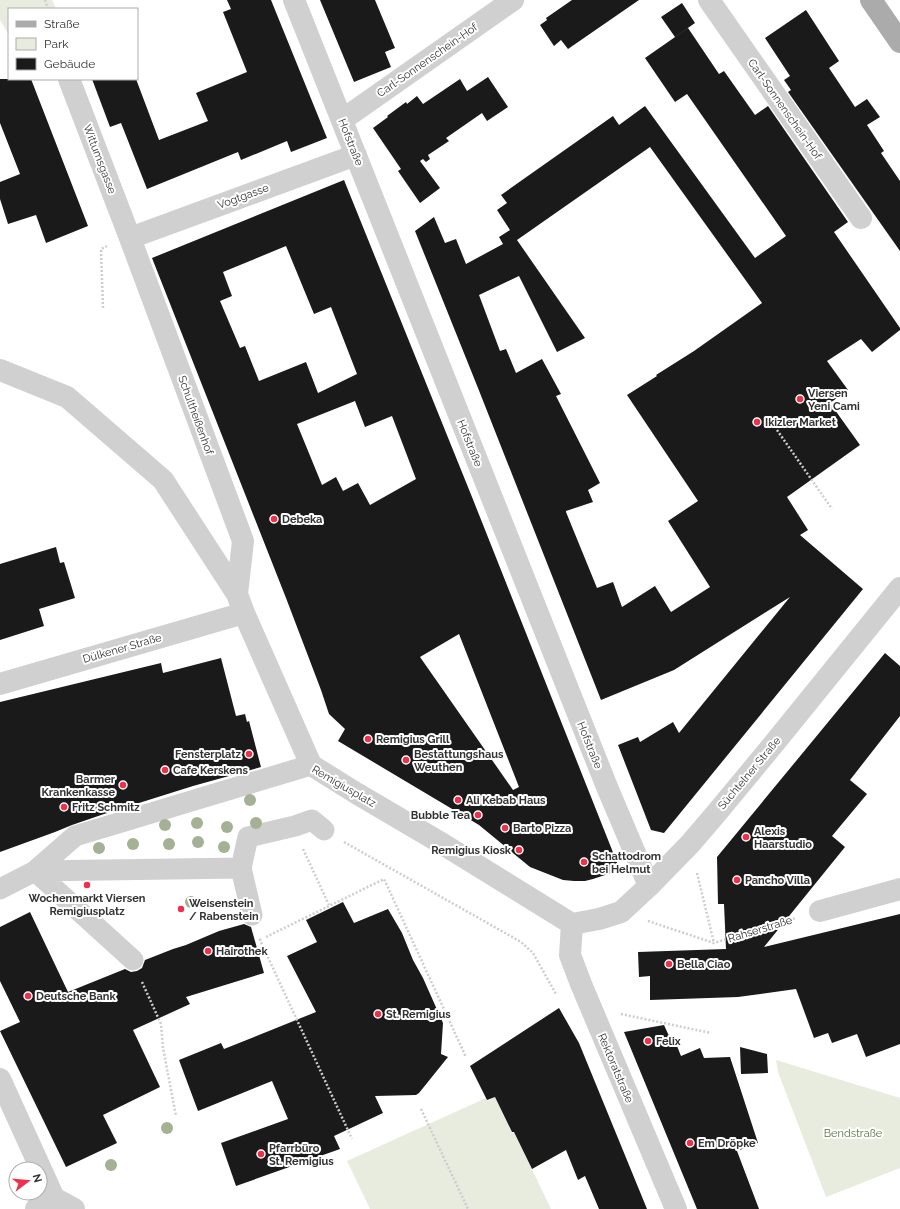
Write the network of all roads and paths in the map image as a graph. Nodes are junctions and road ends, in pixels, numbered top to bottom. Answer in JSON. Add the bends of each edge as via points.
{"nodes":[{"id":1,"x":294,"y":0,"type":"edge"},
{"id":2,"x":513,"y":0,"type":"edge"},
{"id":3,"x":709,"y":0,"type":"edge"},
{"id":4,"x":871,"y":0,"type":"edge"},
{"id":5,"x":900,"y":42,"type":"edge"},
{"id":6,"x":69,"y":80,"type":"edge"},
{"id":7,"x":342,"y":120,"type":"junction"},
{"id":8,"x":356,"y":154,"type":"junction"},
{"id":9,"x":861,"y":218,"type":"dead end"},
{"id":10,"x":130,"y":238,"type":"junction"},
{"id":11,"x":101,"y":249,"type":"dead end"},
{"id":12,"x":103,"y":308,"type":"dead end"},
{"id":13,"x":0,"y":370,"type":"edge"},
{"id":14,"x":777,"y":430,"type":"dead end"},
{"id":15,"x":832,"y":509,"type":"dead end"},
{"id":16,"x":900,"y":588,"type":"edge"},
{"id":17,"x":241,"y":604,"type":"junction"},
{"id":18,"x":0,"y":684,"type":"edge"},
{"id":19,"x":311,"y":765,"type":"junction"},
{"id":20,"x":324,"y":830,"type":"joint"},
{"id":21,"x":690,"y":844,"type":"junction"},
{"id":22,"x":303,"y":850,"type":"dead end"},
{"id":23,"x":241,"y":868,"type":"junction"},
{"id":24,"x":35,"y":871,"type":"junction"},
{"id":25,"x":649,"y":886,"type":"junction"},
{"id":26,"x":0,"y":889,"type":"edge"},
{"id":27,"x":900,"y":889,"type":"edge"},
{"id":28,"x":329,"y":905,"type":"junction"},
{"id":29,"x":820,"y":911,"type":"joint"},
{"id":30,"x":621,"y":912,"type":"junction"},
{"id":31,"x":252,"y":915,"type":"dead end"},
{"id":32,"x":572,"y":924,"type":"junction"},
{"id":33,"x":714,"y":943,"type":"junction"},
{"id":34,"x":133,"y":960,"type":"joint"},
{"id":35,"x":558,"y":998,"type":"dead end"},
{"id":36,"x":592,"y":1009,"type":"junction"},
{"id":37,"x":711,"y":1033,"type":"dead end"},
{"id":38,"x":466,"y":1057,"type":"dead end"},
{"id":39,"x":0,"y":1079,"type":"edge"},
{"id":40,"x":421,"y":1109,"type":"dead end"},
{"id":41,"x":176,"y":1116,"type":"dead end"},
{"id":42,"x":352,"y":1139,"type":"dead end"},
{"id":43,"x":45,"y":1204,"type":"edge"},
{"id":44,"x":74,"y":1209,"type":"edge"},
{"id":45,"x":468,"y":1209,"type":"edge"},
{"id":46,"x":676,"y":1209,"type":"edge"}],
"edges":[{"from":1,"to":7,"type":"street","name":"Hofstraße"},
{"from":2,"to":7,"type":"street","name":"Carl-Sonnenschein-Hof"},
{"from":3,"to":9,"type":"street","name":"Carl-Sonnenschein-Hof"},
{"from":4,"to":5,"type":"main road"},
{"from":6,"to":10,"type":"street","name":"Wittumsgasse"},
{"from":7,"to":8,"type":"street","name":"Hofstraße"},
{"from":8,"to":10,"type":"street","name":"Vogtgasse"},
{"from":8,"to":25,"type":"street","name":"Hofstraße","via":[[607,787]]},
{"from":10,"to":17,"type":"street","name":"Schultheißenhof","via":[[243,541]]},
{"from":11,"to":12,"type":"path"},
{"from":13,"to":17,"type":"street","via":[[67,397],[163,480]]},
{"from":14,"to":15,"type":"path"},
{"from":16,"to":21,"type":"street","name":"Süchtelner Straße"},
{"from":17,"to":18,"type":"street","name":"Dülkener Straße"},
{"from":17,"to":19,"type":"street"},
{"from":19,"to":24,"type":"street","name":"Remigiusplatz","via":[[75,836]]},
{"from":19,"to":32,"type":"street","name":"Remigiusplatz"},
{"from":20,"to":23,"type":"street","via":[[312,820],[248,837]]},
{"from":20,"to":35,"type":"path","via":[[521,942],[533,953]]},
{"from":21,"to":25,"type":"street","name":"Süchtelner Straße"},
{"from":21,"to":33,"type":"path"},
{"from":22,"to":28,"type":"path"},
{"from":23,"to":24,"type":"street","name":"Remigiusplatz"},
{"from":23,"to":31,"type":"street"},
{"from":24,"to":26,"type":"street","name":"Remigiusplatz"},
{"from":24,"to":34,"type":"street"},
{"from":25,"to":30,"type":"street","name":"Süchtelner Straße"},
{"from":27,"to":29,"type":"street"},
{"from":28,"to":38,"type":"path","via":[[384,879]]},
{"from":28,"to":42,"type":"path","via":[[260,940]]},
{"from":29,"to":33,"type":"path","name":"Rahserstraße"},
{"from":30,"to":32,"type":"street","name":"Süchtelner Straße"},
{"from":30,"to":33,"type":"path","name":"Rahserstraße"},
{"from":32,"to":36,"type":"street","name":"Rektoratstraße","via":[[570,955]]},
{"from":34,"to":41,"type":"path","via":[[161,1024]]},
{"from":36,"to":37,"type":"path"},
{"from":36,"to":46,"type":"street","name":"Rektoratstraße"},
{"from":39,"to":43,"type":"street"},
{"from":40,"to":45,"type":"path"},
{"from":43,"to":44,"type":"street"}]}
